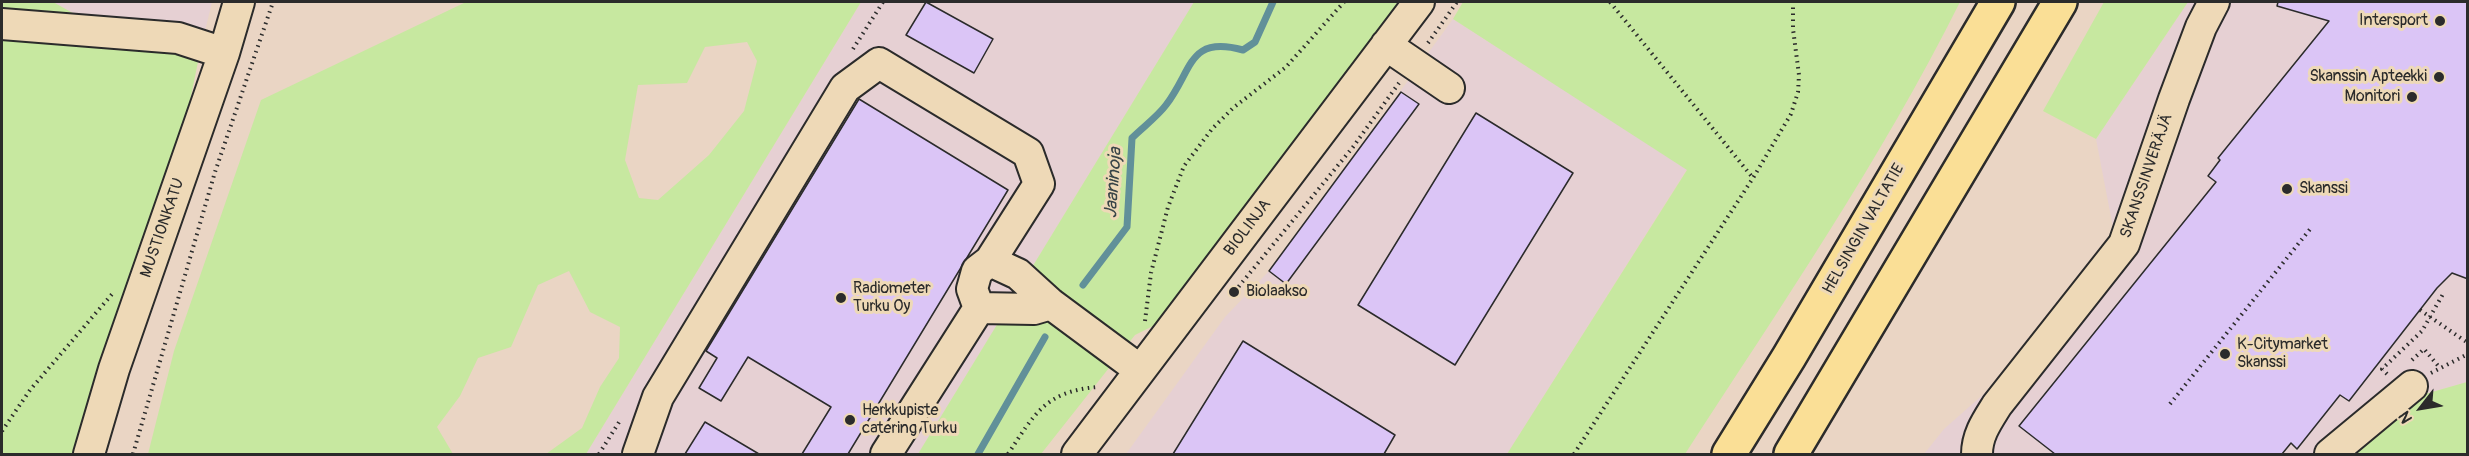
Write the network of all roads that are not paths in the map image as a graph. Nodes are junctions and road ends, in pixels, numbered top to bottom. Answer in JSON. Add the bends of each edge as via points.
{"nodes":[{"id":1,"x":239,"y":2,"type":"edge"},
{"id":2,"x":1419,"y":2,"type":"edge"},
{"id":3,"x":1998,"y":2,"type":"edge"},
{"id":4,"x":2214,"y":2,"type":"edge"},
{"id":5,"x":2059,"y":4,"type":"edge"},
{"id":6,"x":2,"y":24,"type":"edge"},
{"id":7,"x":1386,"y":45,"type":"junction"},
{"id":8,"x":224,"y":53,"type":"junction"},
{"id":9,"x":1449,"y":87,"type":"dead end"},
{"id":10,"x":990,"y":261,"type":"junction"},
{"id":11,"x":1051,"y":304,"type":"junction"},
{"id":12,"x":979,"y":308,"type":"junction"},
{"id":13,"x":1140,"y":370,"type":"junction"},
{"id":14,"x":2405,"y":375,"type":"road end"},
{"id":15,"x":89,"y":454,"type":"edge"},
{"id":16,"x":638,"y":454,"type":"edge"},
{"id":17,"x":886,"y":454,"type":"edge"},
{"id":18,"x":1077,"y":454,"type":"edge"},
{"id":19,"x":1729,"y":454,"type":"edge"},
{"id":20,"x":1791,"y":454,"type":"edge"},
{"id":21,"x":1977,"y":454,"type":"edge"},
{"id":22,"x":2330,"y":454,"type":"edge"}],
"edges":[{"from":1,"to":8,"type":"street","name":"MUSTIONKATU"},
{"from":2,"to":7,"type":"street","name":"BIOLINJA"},
{"from":3,"to":19,"type":"highway","name":"HELSINGIN VALTATIE"},
{"from":4,"to":21,"type":"street","name":"SKANSSINVERÄJÄ","via":[[2201,27],[2124,244],[1997,405],[1977,442]]},
{"from":5,"to":20,"type":"highway"},
{"from":6,"to":8,"type":"street","via":[[178,38]]},
{"from":7,"to":9,"type":"street"},
{"from":7,"to":13,"type":"street","name":"BIOLINJA"},
{"from":8,"to":15,"type":"street","name":"MUSTIONKATU","via":[[114,369]]},
{"from":10,"to":11,"type":"street","via":[[1018,274]]},
{"from":10,"to":12,"type":"street","via":[[977,271],[972,289]]},
{"from":10,"to":16,"type":"street","via":[[1039,184],[1028,153],[879,63],[845,88],[658,397]]},
{"from":11,"to":12,"type":"street","via":[[1034,309]]},
{"from":11,"to":13,"type":"street"},
{"from":12,"to":17,"type":"street"},
{"from":13,"to":18,"type":"street","name":"BIOLINJA"},
{"from":14,"to":22,"type":"street"}]}
